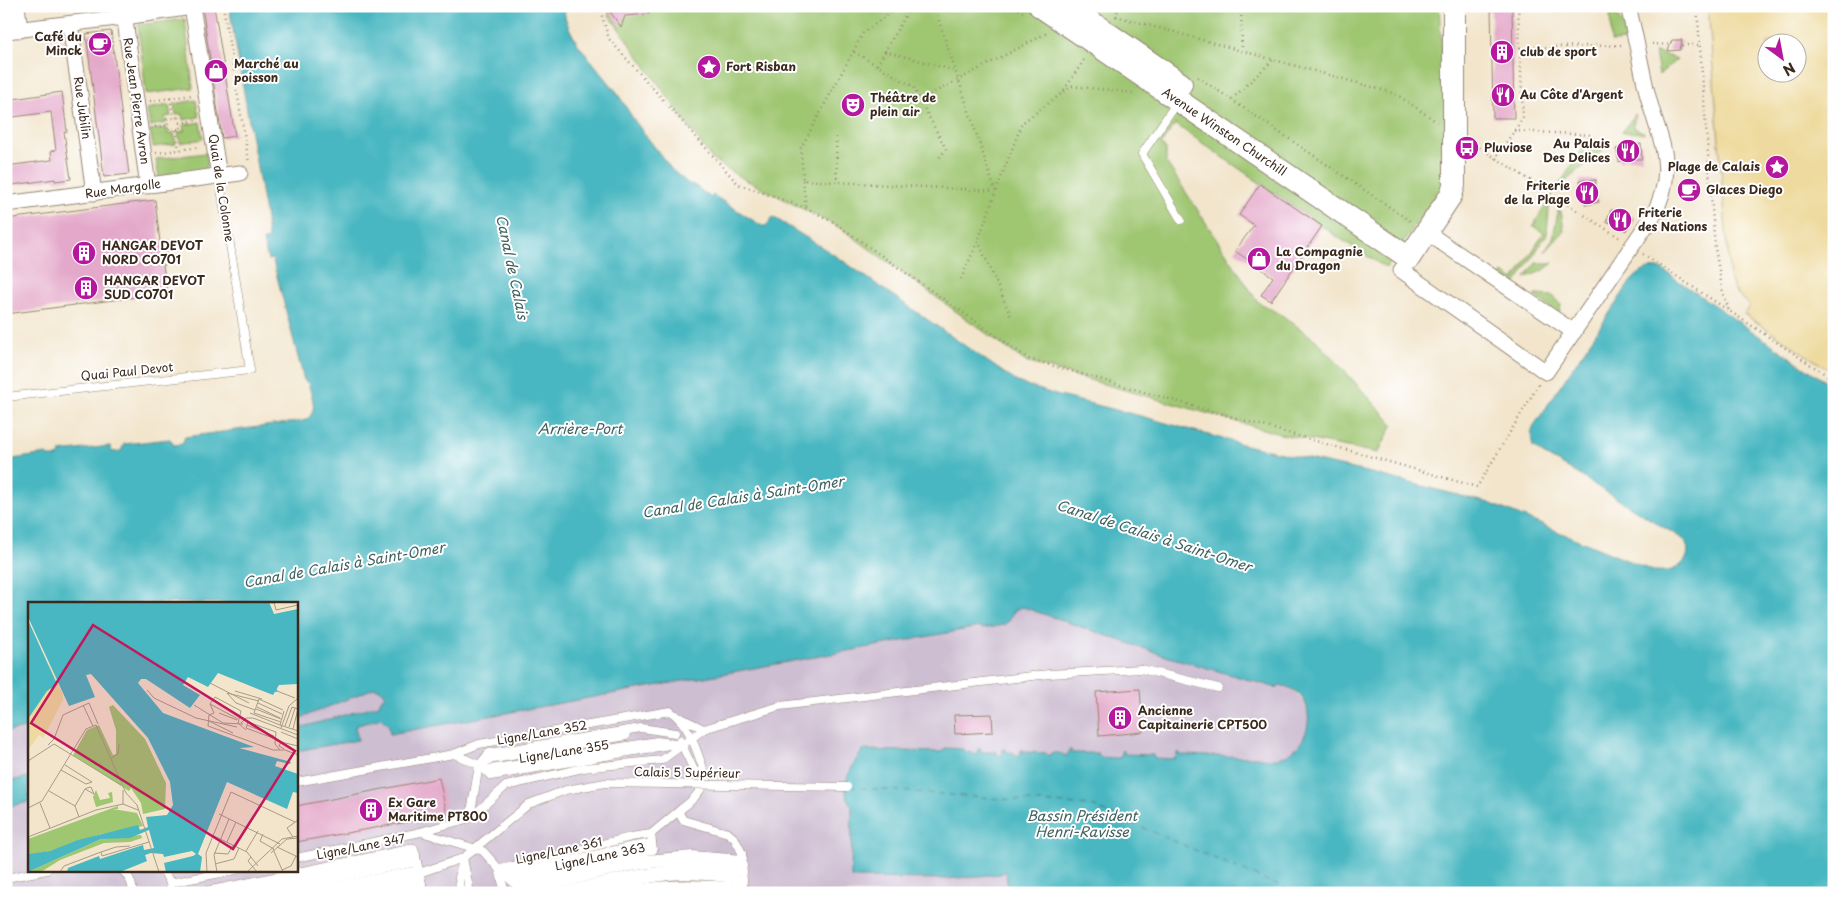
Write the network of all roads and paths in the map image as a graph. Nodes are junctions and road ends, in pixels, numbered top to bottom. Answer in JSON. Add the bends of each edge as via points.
{"nodes":[{"id":1,"x":18,"y":6,"type":"edge"},
{"id":2,"x":192,"y":6,"type":"edge"},
{"id":3,"x":222,"y":6,"type":"edge"},
{"id":4,"x":599,"y":6,"type":"edge"},
{"id":5,"x":899,"y":6,"type":"edge"},
{"id":6,"x":910,"y":6,"type":"edge"},
{"id":7,"x":934,"y":6,"type":"edge"},
{"id":8,"x":1040,"y":6,"type":"edge"},
{"id":9,"x":1068,"y":6,"type":"edge"},
{"id":10,"x":1241,"y":6,"type":"edge"},
{"id":11,"x":1454,"y":6,"type":"edge"},
{"id":12,"x":1518,"y":6,"type":"edge"},
{"id":13,"x":1628,"y":6,"type":"edge"},
{"id":14,"x":1696,"y":6,"type":"edge"},
{"id":15,"x":124,"y":12,"type":"edge"},
{"id":16,"x":1116,"y":16,"type":"dead end"},
{"id":17,"x":70,"y":24,"type":"junction"},
{"id":18,"x":13,"y":30,"type":"edge"},
{"id":19,"x":1050,"y":31,"type":"dead end"},
{"id":20,"x":1637,"y":44,"type":"junction"},
{"id":21,"x":1670,"y":45,"type":"dead end"},
{"id":22,"x":1682,"y":45,"type":"dead end"},
{"id":23,"x":1698,"y":46,"type":"junction"},
{"id":24,"x":1520,"y":48,"type":"junction"},
{"id":25,"x":886,"y":51,"type":"junction"},
{"id":26,"x":1242,"y":51,"type":"junction"},
{"id":27,"x":853,"y":52,"type":"junction"},
{"id":28,"x":1273,"y":60,"type":"junction"},
{"id":29,"x":877,"y":66,"type":"junction"},
{"id":30,"x":956,"y":71,"type":"junction"},
{"id":31,"x":1192,"y":73,"type":"dead end"},
{"id":32,"x":959,"y":80,"type":"junction"},
{"id":33,"x":206,"y":92,"type":"junction"},
{"id":34,"x":1143,"y":94,"type":"dead end"},
{"id":35,"x":170,"y":98,"type":"junction"},
{"id":36,"x":1232,"y":99,"type":"junction"},
{"id":37,"x":920,"y":100,"type":"junction"},
{"id":38,"x":1179,"y":101,"type":"junction"},
{"id":39,"x":136,"y":103,"type":"junction"},
{"id":40,"x":174,"y":118,"type":"junction"},
{"id":41,"x":176,"y":130,"type":"junction"},
{"id":42,"x":1454,"y":130,"type":"junction"},
{"id":43,"x":1514,"y":131,"type":"junction"},
{"id":44,"x":1592,"y":135,"type":"dead end"},
{"id":45,"x":836,"y":137,"type":"dead end"},
{"id":46,"x":214,"y":145,"type":"junction"},
{"id":47,"x":179,"y":150,"type":"junction"},
{"id":48,"x":144,"y":155,"type":"junction"},
{"id":49,"x":939,"y":158,"type":"dead end"},
{"id":50,"x":1495,"y":159,"type":"junction"},
{"id":51,"x":240,"y":173,"type":"joint"},
{"id":52,"x":219,"y":176,"type":"junction"},
{"id":53,"x":803,"y":180,"type":"junction"},
{"id":54,"x":838,"y":182,"type":"junction"},
{"id":55,"x":148,"y":186,"type":"junction"},
{"id":56,"x":996,"y":191,"type":"junction"},
{"id":57,"x":94,"y":193,"type":"junction"},
{"id":58,"x":6,"y":204,"type":"edge"},
{"id":59,"x":806,"y":208,"type":"junction"},
{"id":60,"x":1181,"y":220,"type":"dead end"},
{"id":61,"x":978,"y":241,"type":"junction"},
{"id":62,"x":1632,"y":246,"type":"junction"},
{"id":63,"x":1413,"y":251,"type":"junction"},
{"id":64,"x":962,"y":279,"type":"dead end"},
{"id":65,"x":1729,"y":311,"type":"junction"},
{"id":66,"x":1012,"y":319,"type":"dead end"},
{"id":67,"x":1574,"y":332,"type":"junction"},
{"id":68,"x":250,"y":370,"type":"joint"},
{"id":69,"x":1546,"y":372,"type":"junction"},
{"id":70,"x":1834,"y":380,"type":"edge"},
{"id":71,"x":6,"y":396,"type":"edge"},
{"id":72,"x":1218,"y":688,"type":"dead end"},
{"id":73,"x":679,"y":717,"type":"junction"},
{"id":74,"x":704,"y":729,"type":"junction"},
{"id":75,"x":691,"y":738,"type":"junction"},
{"id":76,"x":681,"y":744,"type":"junction"},
{"id":77,"x":454,"y":754,"type":"junction"},
{"id":78,"x":479,"y":765,"type":"junction"},
{"id":79,"x":707,"y":780,"type":"junction"},
{"id":80,"x":298,"y":782,"type":"edge"},
{"id":81,"x":847,"y":787,"type":"dead end"},
{"id":82,"x":681,"y":808,"type":"junction"},
{"id":83,"x":470,"y":818,"type":"junction"},
{"id":84,"x":417,"y":833,"type":"junction"},
{"id":85,"x":651,"y":834,"type":"junction"},
{"id":86,"x":475,"y":849,"type":"junction"},
{"id":87,"x":298,"y":858,"type":"edge"},
{"id":88,"x":463,"y":858,"type":"junction"},
{"id":89,"x":499,"y":869,"type":"junction"},
{"id":90,"x":37,"y":872,"type":"edge"},
{"id":91,"x":124,"y":872,"type":"edge"},
{"id":92,"x":164,"y":872,"type":"edge"},
{"id":93,"x":226,"y":872,"type":"edge"},
{"id":94,"x":419,"y":872,"type":"edge"},
{"id":95,"x":743,"y":876,"type":"edge"},
{"id":96,"x":6,"y":878,"type":"edge"},
{"id":97,"x":170,"y":883,"type":"junction"},
{"id":98,"x":133,"y":893,"type":"edge"},
{"id":99,"x":172,"y":893,"type":"edge"},
{"id":100,"x":197,"y":893,"type":"edge"},
{"id":101,"x":228,"y":893,"type":"edge"},
{"id":102,"x":263,"y":893,"type":"edge"},
{"id":103,"x":300,"y":893,"type":"edge"},
{"id":104,"x":341,"y":893,"type":"edge"},
{"id":105,"x":378,"y":893,"type":"edge"},
{"id":106,"x":409,"y":893,"type":"edge"},
{"id":107,"x":460,"y":893,"type":"edge"},
{"id":108,"x":470,"y":893,"type":"edge"},
{"id":109,"x":505,"y":893,"type":"edge"},
{"id":110,"x":526,"y":893,"type":"edge"},
{"id":111,"x":556,"y":893,"type":"edge"},
{"id":112,"x":585,"y":893,"type":"edge"},
{"id":113,"x":614,"y":893,"type":"edge"},
{"id":114,"x":652,"y":893,"type":"edge"},
{"id":115,"x":726,"y":893,"type":"edge"}],
"edges":[{"from":1,"to":18,"type":"street"},
{"from":2,"to":15,"type":"street"},
{"from":2,"to":33,"type":"street","name":"Quai de la Colonne"},
{"from":3,"to":51,"type":"path","via":[[250,170]]},
{"from":4,"to":59,"type":"path","via":[[609,39],[738,184]]},
{"from":5,"to":27,"type":"path","via":[[864,33]]},
{"from":6,"to":25,"type":"path"},
{"from":7,"to":30,"type":"path"},
{"from":8,"to":38,"type":"street","name":"Avenue Winston Churchill"},
{"from":9,"to":63,"type":"street","name":"Avenue Winston Churchill"},
{"from":10,"to":26,"type":"path"},
{"from":11,"to":42,"type":"street"},
{"from":12,"to":24,"type":"path"},
{"from":13,"to":20,"type":"street"},
{"from":14,"to":23,"type":"path"},
{"from":15,"to":17,"type":"street"},
{"from":15,"to":39,"type":"street","name":"Rue Jean Pierre Avron"},
{"from":16,"to":26,"type":"path"},
{"from":17,"to":18,"type":"street"},
{"from":17,"to":57,"type":"street","name":"Rue Jubilin"},
{"from":19,"to":32,"type":"path"},
{"from":20,"to":21,"type":"path"},
{"from":20,"to":24,"type":"path"},
{"from":20,"to":62,"type":"street","via":[[1649,99],[1661,134],[1666,176],[1658,207]]},
{"from":22,"to":23,"type":"path"},
{"from":23,"to":65,"type":"path","via":[[1715,248]]},
{"from":24,"to":43,"type":"path","via":[[1522,118]]},
{"from":25,"to":29,"type":"path"},
{"from":25,"to":30,"type":"path"},
{"from":26,"to":28,"type":"path"},
{"from":27,"to":29,"type":"path"},
{"from":27,"to":53,"type":"path","via":[[801,148]]},
{"from":28,"to":36,"type":"path"},
{"from":28,"to":42,"type":"path","via":[[1399,96]]},
{"from":29,"to":37,"type":"path","via":[[914,87]]},
{"from":30,"to":32,"type":"path"},
{"from":31,"to":36,"type":"path"},
{"from":32,"to":37,"type":"path"},
{"from":32,"to":56,"type":"path"},
{"from":33,"to":35,"type":"path"},
{"from":33,"to":46,"type":"street","name":"Quai de la Colonne"},
{"from":34,"to":56,"type":"path","via":[[1072,86],[1022,123]]},
{"from":35,"to":39,"type":"path"},
{"from":35,"to":40,"type":"path"},
{"from":36,"to":63,"type":"path"},
{"from":37,"to":49,"type":"path","via":[[946,149]]},
{"from":38,"to":60,"type":"lane","via":[[1142,154]]},
{"from":38,"to":63,"type":"street","name":"Avenue Winston Churchill"},
{"from":39,"to":48,"type":"street","name":"Rue Jean Pierre Avron"},
{"from":40,"to":41,"type":"path","via":[[179,117],[181,129]]},
{"from":40,"to":41,"type":"path","via":[[167,119],[169,130]]},
{"from":41,"to":47,"type":"path"},
{"from":42,"to":50,"type":"path"},
{"from":42,"to":63,"type":"street","via":[[1453,190]]},
{"from":43,"to":44,"type":"path"},
{"from":43,"to":50,"type":"path"},
{"from":45,"to":54,"type":"path"},
{"from":46,"to":47,"type":"path"},
{"from":46,"to":52,"type":"street","name":"Quai de la Colonne"},
{"from":47,"to":48,"type":"path"},
{"from":48,"to":55,"type":"street","name":"Rue Jean Pierre Avron"},
{"from":50,"to":62,"type":"path"},
{"from":51,"to":52,"type":"street","name":"Rue Margolle"},
{"from":52,"to":55,"type":"street","name":"Rue Margolle"},
{"from":52,"to":68,"type":"lane","name":"Quai de la Colonne"},
{"from":53,"to":54,"type":"path"},
{"from":53,"to":59,"type":"path"},
{"from":54,"to":56,"type":"path"},
{"from":55,"to":57,"type":"street","name":"Rue Margolle"},
{"from":56,"to":61,"type":"path"},
{"from":57,"to":58,"type":"street","name":"Rue Margolle"},
{"from":59,"to":69,"type":"path","via":[[832,221],[1029,359],[1477,487]]},
{"from":61,"to":64,"type":"path"},
{"from":61,"to":66,"type":"path"},
{"from":62,"to":65,"type":"path"},
{"from":62,"to":67,"type":"street"},
{"from":63,"to":67,"type":"street"},
{"from":63,"to":69,"type":"street","name":"Avenue Winston Churchill"},
{"from":65,"to":70,"type":"path"},
{"from":67,"to":69,"type":"street"},
{"from":68,"to":71,"type":"lane","name":"Quai Paul Devot"},
{"from":72,"to":74,"type":"lane","via":[[1141,669],[1049,674],[780,706]]},
{"from":73,"to":74,"type":"lane"},
{"from":73,"to":75,"type":"lane"},
{"from":73,"to":77,"type":"lane","via":[[670,711],[479,744]]},
{"from":74,"to":75,"type":"lane"},
{"from":75,"to":76,"type":"lane"},
{"from":75,"to":79,"type":"lane"},
{"from":76,"to":78,"type":"lane","via":[[490,769]]},
{"from":76,"to":78,"type":"lane","name":"Ligne/Lane 352","via":[[675,732],[641,730],[489,754]]},
{"from":76,"to":79,"type":"lane","via":[[694,770]]},
{"from":76,"to":83,"type":"lane","via":[[662,760],[584,768],[506,786]]},
{"from":77,"to":78,"type":"lane"},
{"from":77,"to":80,"type":"lane"},
{"from":78,"to":83,"type":"lane"},
{"from":79,"to":82,"type":"lane","via":[[699,794]]},
{"from":81,"to":86,"type":"lane","name":"Calais 5 Supérieur","bridge":true,"via":[[605,784],[566,790],[529,804]]},
{"from":82,"to":85,"type":"lane"},
{"from":82,"to":95,"type":"lane","via":[[679,813],[683,820],[728,833],[735,839],[740,846]]},
{"from":83,"to":84,"type":"lane"},
{"from":84,"to":86,"type":"lane"},
{"from":84,"to":87,"type":"lane"},
{"from":85,"to":89,"type":"lane"},
{"from":85,"to":89,"type":"lane","name":"Ligne/Lane 361","via":[[653,846],[633,846],[515,873]]},
{"from":86,"to":88,"type":"lane","name":"Calais 5 Supérieur"},
{"from":86,"to":89,"type":"lane","via":[[482,851]]},
{"from":88,"to":94,"type":"lane","name":"Calais 5 Supérieur"},
{"from":88,"to":107,"type":"lane"},
{"from":88,"to":108,"type":"lane"},
{"from":89,"to":95,"type":"lane","name":"Ligne/Lane 363","via":[[518,888],[634,860],[692,856]]},
{"from":89,"to":109,"type":"lane"},
{"from":90,"to":96,"type":"lane"},
{"from":91,"to":98,"type":"lane","via":[[132,884]]},
{"from":92,"to":97,"type":"lane"},
{"from":93,"to":97,"type":"lane"},
{"from":94,"to":100,"type":"lane","name":"Ligne/Lane 347"},
{"from":94,"to":101,"type":"lane"},
{"from":94,"to":102,"type":"lane"},
{"from":94,"to":103,"type":"lane"},
{"from":94,"to":104,"type":"lane"},
{"from":94,"to":105,"type":"lane"},
{"from":94,"to":106,"type":"lane"},
{"from":95,"to":110,"type":"lane","via":[[688,862],[658,863]]},
{"from":95,"to":111,"type":"lane","via":[[688,869],[660,871],[623,876]]},
{"from":95,"to":112,"type":"lane","via":[[670,876]]},
{"from":95,"to":113,"type":"lane"},
{"from":97,"to":99,"type":"lane"},
{"from":114,"to":115,"type":"lane","via":[[693,890]]}]}
